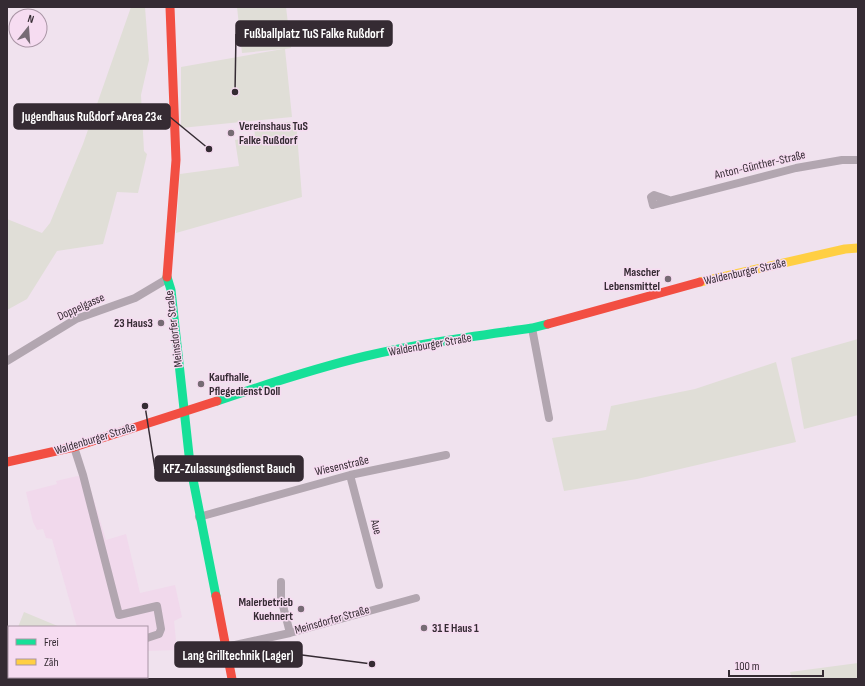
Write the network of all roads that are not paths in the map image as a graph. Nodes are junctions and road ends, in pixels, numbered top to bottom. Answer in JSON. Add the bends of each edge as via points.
{"nodes":[{"id":1,"x":170,"y":7,"type":"edge"},
{"id":2,"x":858,"y":160,"type":"edge"},
{"id":3,"x":669,"y":200,"type":"dead end"},
{"id":4,"x":858,"y":248,"type":"edge"},
{"id":5,"x":167,"y":279,"type":"junction"},
{"id":6,"x":532,"y":328,"type":"junction"},
{"id":7,"x":7,"y":360,"type":"edge"},
{"id":8,"x":184,"y":411,"type":"junction"},
{"id":9,"x":549,"y":418,"type":"dead end"},
{"id":10,"x":74,"y":447,"type":"junction"},
{"id":11,"x":446,"y":456,"type":"dead end"},
{"id":12,"x":7,"y":462,"type":"edge"},
{"id":13,"x":350,"y":475,"type":"junction"},
{"id":14,"x":199,"y":517,"type":"junction"},
{"id":15,"x":281,"y":582,"type":"dead end"},
{"id":16,"x":379,"y":585,"type":"dead end"},
{"id":17,"x":416,"y":598,"type":"dead end"},
{"id":18,"x":290,"y":633,"type":"junction"},
{"id":19,"x":148,"y":638,"type":"edge"},
{"id":20,"x":226,"y":647,"type":"junction"},
{"id":21,"x":232,"y":679,"type":"edge"}],
"edges":[{"from":1,"to":5,"type":"main road","name":"Meinsdorfer Straße","via":[[176,160]]},
{"from":2,"to":3,"type":"street","name":"Anton-Günther-Straße","via":[[842,160],[796,168]]},
{"from":4,"to":6,"type":"main road","name":"Waldenburger Straße","via":[[688,285]]},
{"from":5,"to":7,"type":"street","name":"Doppelgasse","via":[[135,298],[76,319]]},
{"from":5,"to":8,"type":"main road","name":"Meinsdorfer Straße","via":[[171,290]]},
{"from":6,"to":8,"type":"main road","name":"Waldenburger Straße","via":[[366,356],[305,372]]},
{"from":6,"to":9,"type":"street"},
{"from":8,"to":10,"type":"main road","name":"Waldenburger Straße"},
{"from":8,"to":14,"type":"main road","name":"Meinsdorfer Straße"},
{"from":10,"to":12,"type":"main road","name":"Waldenburger Straße"},
{"from":10,"to":19,"type":"street","via":[[119,615],[157,606],[161,629],[159,634]]},
{"from":11,"to":13,"type":"street","name":"Wiesenstraße"},
{"from":13,"to":14,"type":"street","name":"Wiesenstraße"},
{"from":13,"to":16,"type":"street","name":"Aue"},
{"from":14,"to":20,"type":"main road","name":"Meinsdorfer Straße"},
{"from":15,"to":18,"type":"street","via":[[281,598]]},
{"from":17,"to":18,"type":"street","name":"Meinsdorfer Straße"},
{"from":18,"to":20,"type":"street","name":"Meinsdorfer Straße"},
{"from":20,"to":21,"type":"main road","name":"Meinsdorfer Straße"}]}
